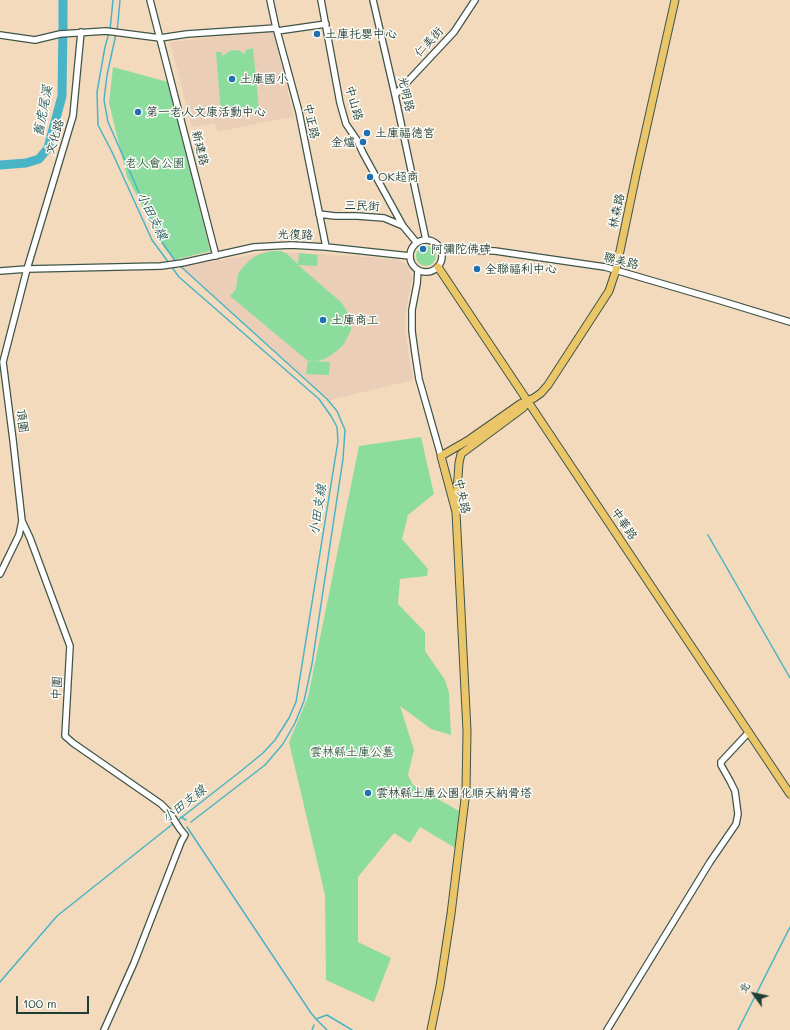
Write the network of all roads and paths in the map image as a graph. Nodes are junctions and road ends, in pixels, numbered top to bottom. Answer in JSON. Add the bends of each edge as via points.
{"nodes":[{"id":1,"x":150,"y":0,"type":"edge"},
{"id":2,"x":270,"y":0,"type":"edge"},
{"id":3,"x":321,"y":0,"type":"edge"},
{"id":4,"x":373,"y":0,"type":"edge"},
{"id":5,"x":475,"y":0,"type":"edge"},
{"id":6,"x":675,"y":0,"type":"edge"},
{"id":7,"x":326,"y":24,"type":"junction"},
{"id":8,"x":277,"y":30,"type":"junction"},
{"id":9,"x":81,"y":32,"type":"junction"},
{"id":10,"x":0,"y":35,"type":"edge"},
{"id":11,"x":160,"y":38,"type":"junction"},
{"id":12,"x":396,"y":95,"type":"junction"},
{"id":13,"x":319,"y":214,"type":"junction"},
{"id":14,"x":403,"y":226,"type":"junction"},
{"id":15,"x":426,"y":240,"type":"junction"},
{"id":16,"x":417,"y":243,"type":"junction"},
{"id":17,"x":326,"y":247,"type":"junction"},
{"id":18,"x":441,"y":250,"type":"junction"},
{"id":19,"x":216,"y":256,"type":"junction"},
{"id":20,"x":410,"y":256,"type":"junction"},
{"id":21,"x":438,"y":267,"type":"junction"},
{"id":22,"x":27,"y":269,"type":"junction"},
{"id":23,"x":418,"y":270,"type":"junction"},
{"id":24,"x":616,"y":270,"type":"junction"},
{"id":25,"x":0,"y":271,"type":"edge"},
{"id":26,"x":790,"y":322,"type":"edge"},
{"id":27,"x":528,"y":401,"type":"junction"},
{"id":28,"x":441,"y":456,"type":"junction"},
{"id":29,"x":456,"y":512,"type":"junction"},
{"id":30,"x":22,"y":521,"type":"junction"},
{"id":31,"x":0,"y":574,"type":"edge"},
{"id":32,"x":748,"y":732,"type":"junction"},
{"id":33,"x":790,"y":794,"type":"edge"},
{"id":34,"x":104,"y":1030,"type":"edge"},
{"id":35,"x":431,"y":1030,"type":"edge"},
{"id":36,"x":606,"y":1030,"type":"edge"}],
"edges":[{"from":1,"to":11,"type":"street","name":"新建路"},
{"from":2,"to":8,"type":"street","name":"中正路"},
{"from":3,"to":7,"type":"street","name":"中山路"},
{"from":4,"to":12,"type":"street","name":"光明路"},
{"from":5,"to":12,"type":"street","name":"仁美街","via":[[454,32]]},
{"from":6,"to":24,"type":"main road","name":"林森路"},
{"from":7,"to":8,"type":"street"},
{"from":7,"to":14,"type":"street","name":"中山路","via":[[346,124]]},
{"from":8,"to":11,"type":"street","via":[[187,34]]},
{"from":8,"to":13,"type":"street","name":"中正路","via":[[299,112]]},
{"from":9,"to":10,"type":"street","via":[[35,40]]},
{"from":9,"to":11,"type":"street","via":[[106,31]]},
{"from":9,"to":22,"type":"street","name":"文化路","via":[[73,116]]},
{"from":11,"to":19,"type":"street","name":"新建路"},
{"from":12,"to":15,"type":"street","name":"光明路"},
{"from":13,"to":14,"type":"street","name":"三民街","via":[[384,218]]},
{"from":13,"to":17,"type":"street","name":"中正路"},
{"from":14,"to":16,"type":"street","name":"中山路"},
{"from":15,"to":16,"type":"street"},
{"from":15,"to":18,"type":"street","via":[[435,242]]},
{"from":16,"to":20,"type":"street"},
{"from":17,"to":19,"type":"street","name":"光復路","via":[[254,247]]},
{"from":17,"to":20,"type":"street","name":"光復路"},
{"from":18,"to":21,"type":"street","via":[[442,259]]},
{"from":18,"to":24,"type":"street","name":"聯美路","via":[[495,251]]},
{"from":19,"to":22,"type":"street","name":"光復路","via":[[161,266]]},
{"from":20,"to":23,"type":"street"},
{"from":21,"to":23,"type":"street","via":[[428,272]]},
{"from":21,"to":27,"type":"main road","name":"中華路"},
{"from":22,"to":25,"type":"street"},
{"from":22,"to":30,"type":"street","name":"頂圍","via":[[3,362]]},
{"from":23,"to":28,"type":"street","name":"中央路","via":[[412,310],[412,331],[420,379]]},
{"from":24,"to":26,"type":"street","name":"聯美路"},
{"from":24,"to":27,"type":"main road","name":"林森路","via":[[609,291],[548,384],[541,393]]},
{"from":27,"to":28,"type":"main road","name":"林森路"},
{"from":27,"to":29,"type":"main road","name":"林森路","via":[[523,408],[461,454]]},
{"from":27,"to":32,"type":"main road","name":"中華路"},
{"from":28,"to":29,"type":"main road","name":"中央路"},
{"from":29,"to":35,"type":"main road","name":"中央路","via":[[467,731],[466,791],[440,986]]},
{"from":30,"to":31,"type":"street","name":"頂圍","via":[[19,535]]},
{"from":30,"to":34,"type":"street","name":"中圍","via":[[70,646],[65,736],[161,804],[185,835],[134,963]]},
{"from":32,"to":33,"type":"main road","name":"中華路"},
{"from":32,"to":36,"type":"street","via":[[721,762],[735,791],[738,814],[736,824]]}]}
